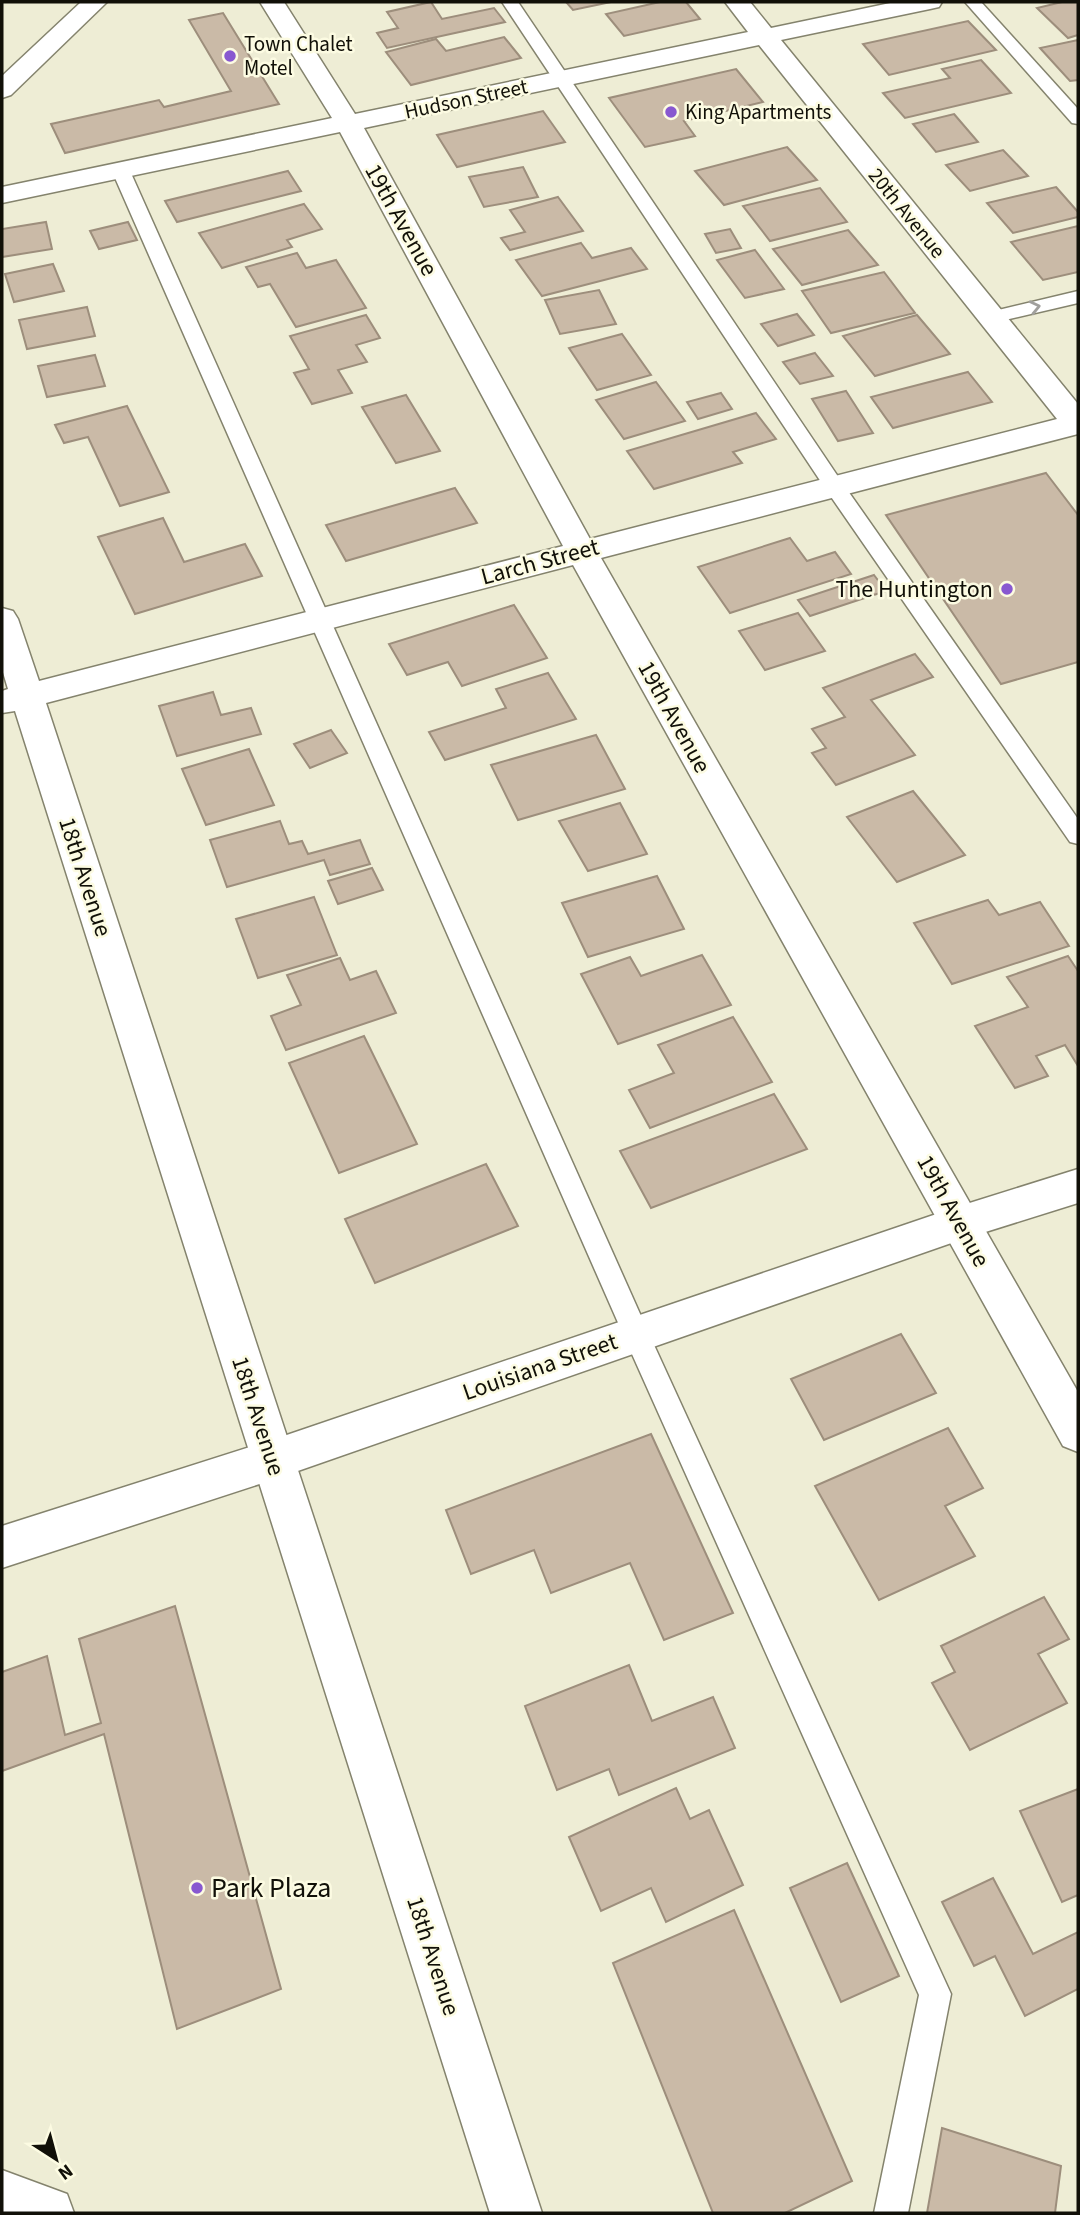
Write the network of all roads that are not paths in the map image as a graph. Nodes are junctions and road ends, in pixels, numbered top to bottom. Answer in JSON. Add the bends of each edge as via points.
{"nodes":[{"id":1,"x":95,"y":2,"type":"edge"},
{"id":2,"x":272,"y":2,"type":"edge"},
{"id":3,"x":510,"y":2,"type":"edge"},
{"id":4,"x":737,"y":2,"type":"edge"},
{"id":5,"x":930,"y":2,"type":"edge"},
{"id":6,"x":973,"y":2,"type":"edge"},
{"id":7,"x":764,"y":37,"type":"junction"},
{"id":8,"x":562,"y":78,"type":"junction"},
{"id":9,"x":2,"y":90,"type":"edge"},
{"id":10,"x":1078,"y":119,"type":"edge"},
{"id":11,"x":349,"y":124,"type":"junction"},
{"id":12,"x":121,"y":171,"type":"junction"},
{"id":13,"x":2,"y":195,"type":"edge"},
{"id":14,"x":1078,"y":297,"type":"edge"},
{"id":15,"x":992,"y":317,"type":"junction"},
{"id":16,"x":1078,"y":423,"type":"edge"},
{"id":17,"x":834,"y":486,"type":"junction"},
{"id":18,"x":581,"y":551,"type":"junction"},
{"id":19,"x":2,"y":619,"type":"edge"},
{"id":20,"x":318,"y":620,"type":"junction"},
{"id":21,"x":14,"y":699,"type":"edge"},
{"id":22,"x":1078,"y":836,"type":"edge"},
{"id":23,"x":1078,"y":1186,"type":"edge"},
{"id":24,"x":960,"y":1223,"type":"junction"},
{"id":25,"x":636,"y":1334,"type":"junction"},
{"id":26,"x":1078,"y":1432,"type":"edge"},
{"id":27,"x":272,"y":1460,"type":"junction"},
{"id":28,"x":2,"y":1547,"type":"edge"},
{"id":29,"x":2,"y":2196,"type":"edge"},
{"id":30,"x":47,"y":2213,"type":"edge"},
{"id":31,"x":516,"y":2213,"type":"edge"},
{"id":32,"x":891,"y":2213,"type":"edge"}],
"edges":[{"from":1,"to":9,"type":"street"},
{"from":2,"to":11,"type":"street","name":"19th Avenue"},
{"from":3,"to":8,"type":"lane"},
{"from":4,"to":7,"type":"street","name":"20th Avenue"},
{"from":5,"to":7,"type":"street","name":"Hudson Street"},
{"from":6,"to":10,"type":"lane"},
{"from":7,"to":8,"type":"street","name":"Hudson Street"},
{"from":7,"to":15,"type":"street","name":"20th Avenue"},
{"from":8,"to":11,"type":"street","name":"Hudson Street"},
{"from":8,"to":17,"type":"lane"},
{"from":11,"to":12,"type":"street","name":"Hudson Street"},
{"from":11,"to":18,"type":"street","name":"19th Avenue"},
{"from":12,"to":13,"type":"street","name":"Hudson Street"},
{"from":12,"to":20,"type":"lane"},
{"from":15,"to":14,"type":"lane","one_way":true},
{"from":15,"to":16,"type":"street","name":"20th Avenue"},
{"from":16,"to":17,"type":"street","name":"Larch Street"},
{"from":17,"to":18,"type":"street","name":"Larch Street"},
{"from":17,"to":22,"type":"lane"},
{"from":18,"to":20,"type":"street","name":"Larch Street"},
{"from":18,"to":24,"type":"street","name":"19th Avenue"},
{"from":19,"to":21,"type":"street","name":"18th Avenue"},
{"from":20,"to":21,"type":"street","name":"Larch Street"},
{"from":20,"to":25,"type":"lane"},
{"from":21,"to":27,"type":"street","name":"18th Avenue"},
{"from":23,"to":24,"type":"street","name":"Louisiana Street"},
{"from":24,"to":25,"type":"street","name":"Louisiana Street"},
{"from":24,"to":26,"type":"street","name":"19th Avenue"},
{"from":25,"to":27,"type":"street","name":"Louisiana Street"},
{"from":25,"to":32,"type":"lane","via":[[935,1994]]},
{"from":27,"to":28,"type":"street","name":"Louisiana Street"},
{"from":27,"to":31,"type":"street","name":"18th Avenue"},
{"from":29,"to":30,"type":"street"}]}
